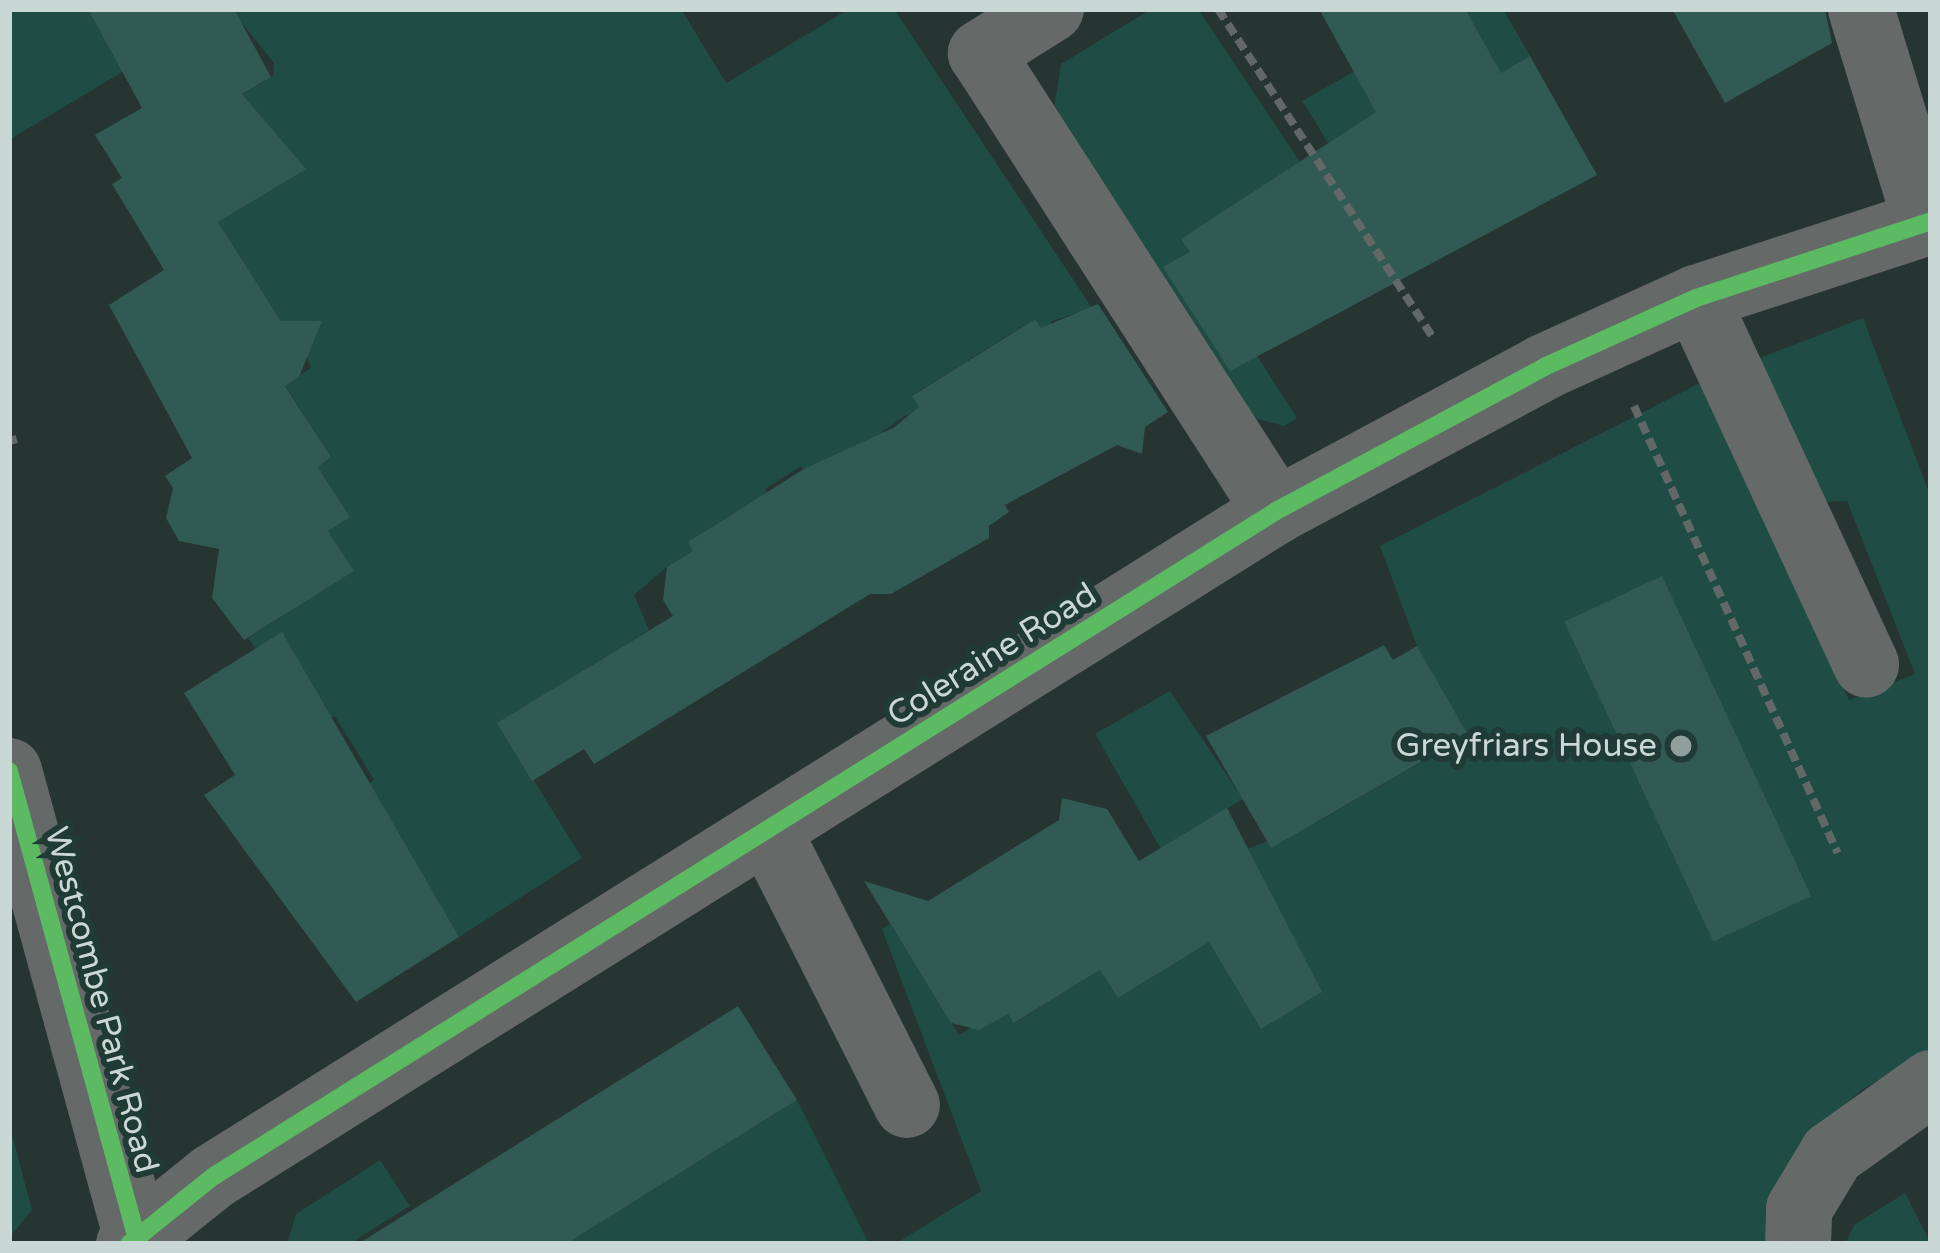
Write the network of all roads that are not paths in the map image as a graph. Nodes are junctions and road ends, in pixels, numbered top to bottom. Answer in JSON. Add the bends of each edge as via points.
{"nodes":[{"id":1,"x":1051,"y":9,"type":"edge"},
{"id":2,"x":1862,"y":9,"type":"edge"},
{"id":3,"x":1929,"y":222,"type":"edge"},
{"id":4,"x":1696,"y":298,"type":"junction"},
{"id":5,"x":1276,"y":511,"type":"junction"},
{"id":6,"x":1865,"y":665,"type":"dead end"},
{"id":7,"x":9,"y":771,"type":"edge"},
{"id":8,"x":768,"y":830,"type":"junction"},
{"id":9,"x":1931,"y":1083,"type":"edge"},
{"id":10,"x":907,"y":1105,"type":"dead end"},
{"id":11,"x":134,"y":1242,"type":"edge"},
{"id":12,"x":1798,"y":1244,"type":"edge"}],
"edges":[{"from":1,"to":5,"type":"street","via":[[981,53]]},
{"from":2,"to":3,"type":"street","name":"Coleraine Road"},
{"from":3,"to":4,"type":"street","name":"Coleraine Road"},
{"from":4,"to":5,"type":"street","name":"Coleraine Road","via":[[1544,367]]},
{"from":4,"to":6,"type":"street"},
{"from":5,"to":8,"type":"street","name":"Coleraine Road"},
{"from":7,"to":11,"type":"street","name":"Westcombe Park Road"},
{"from":8,"to":10,"type":"street"},
{"from":8,"to":11,"type":"street","name":"Coleraine Road","via":[[214,1176]]},
{"from":9,"to":12,"type":"street","via":[[1832,1154],[1799,1208]]}]}
